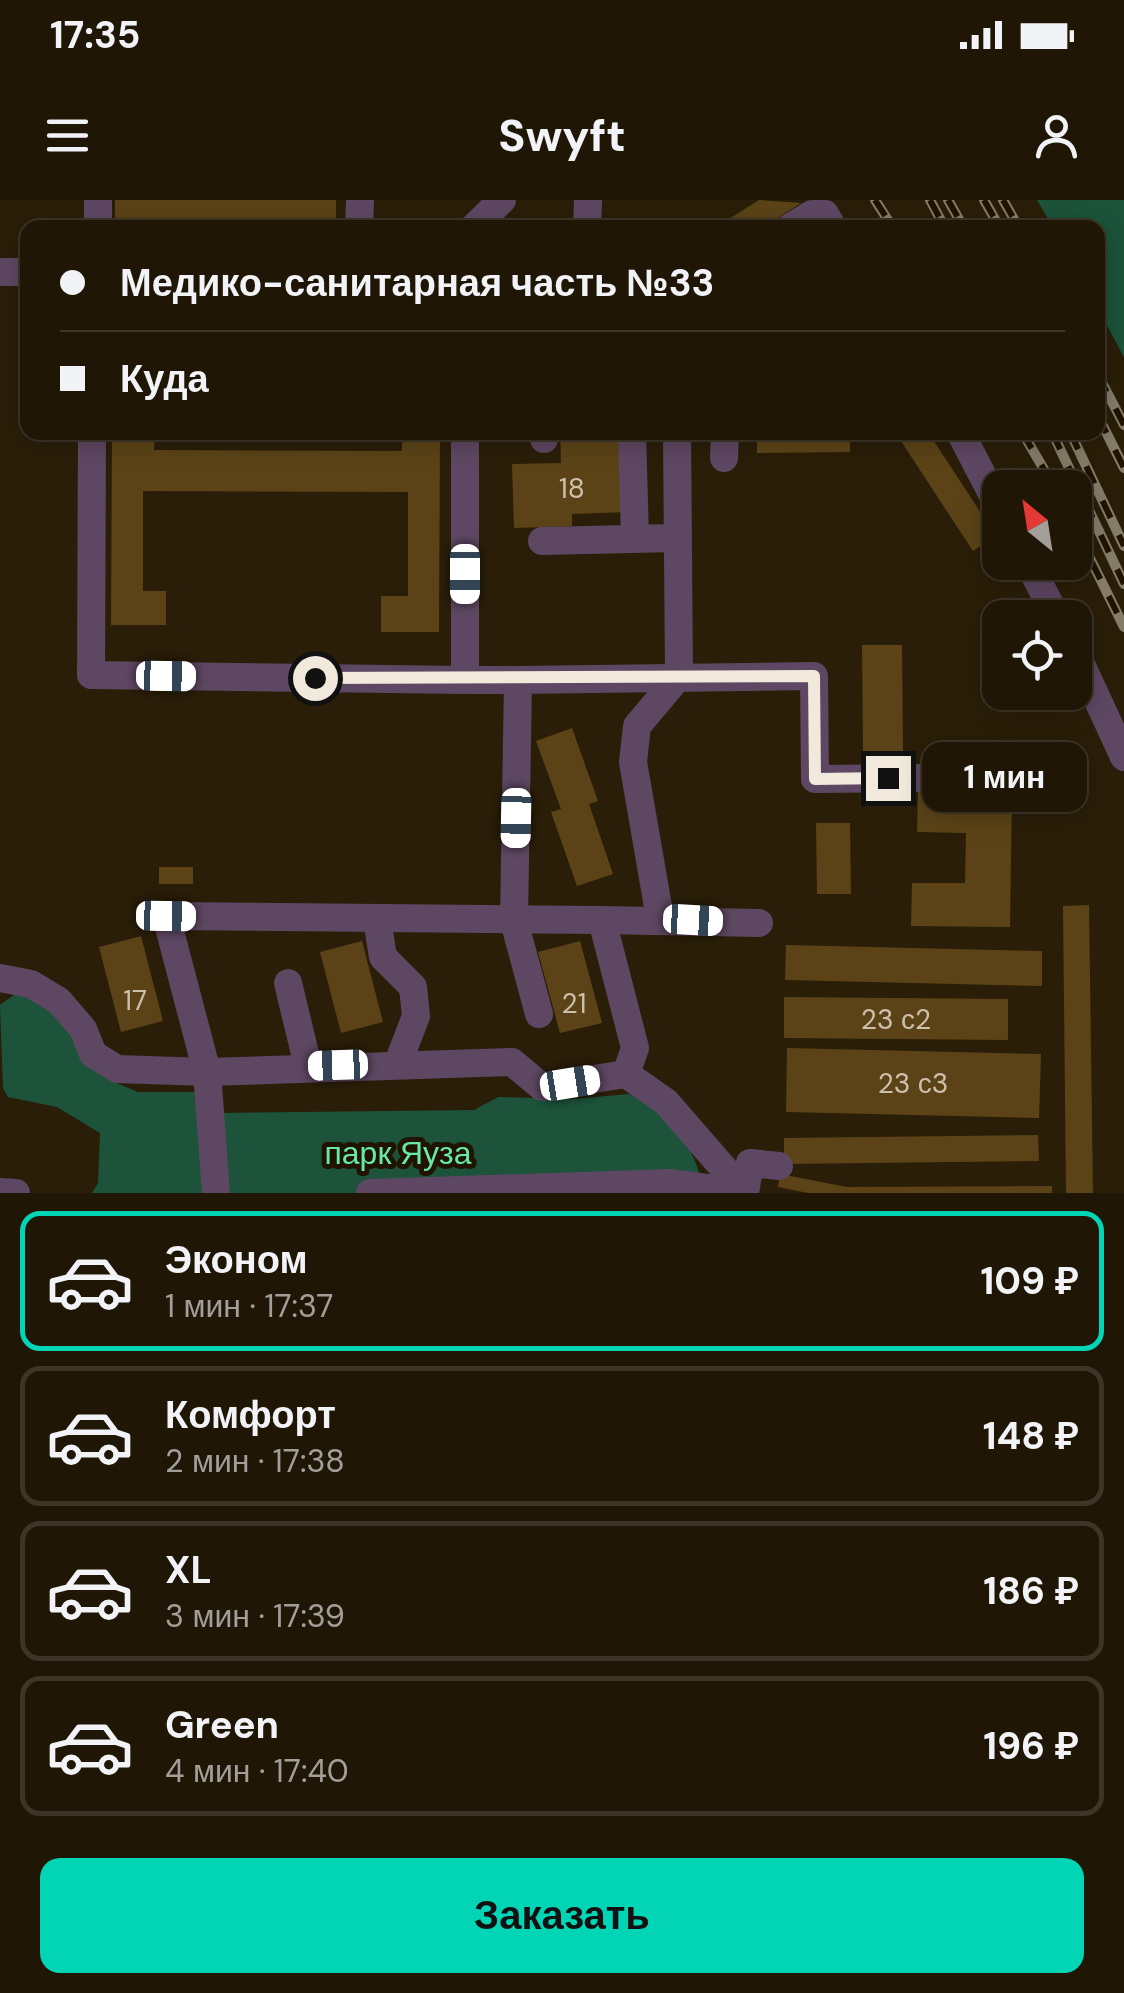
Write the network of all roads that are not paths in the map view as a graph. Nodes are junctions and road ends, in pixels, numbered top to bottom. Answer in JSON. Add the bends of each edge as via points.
{"nodes":[{"id":1,"x":502,"y":200,"type":"edge"},
{"id":2,"x":481,"y":220,"type":"edge"},
{"id":3,"x":802,"y":220,"type":"edge"},
{"id":4,"x":828,"y":220,"type":"edge"},
{"id":5,"x":92,"y":440,"type":"edge"},
{"id":6,"x":465,"y":440,"type":"edge"},
{"id":7,"x":632,"y":440,"type":"edge"},
{"id":8,"x":677,"y":440,"type":"edge"},
{"id":9,"x":964,"y":440,"type":"edge"},
{"id":10,"x":982,"y":474,"type":"edge"},
{"id":11,"x":635,"y":538,"type":"junction"},
{"id":12,"x":676,"y":538,"type":"junction"},
{"id":13,"x":542,"y":541,"type":"dead end"},
{"id":14,"x":679,"y":676,"type":"junction"},
{"id":15,"x":464,"y":680,"type":"junction"},
{"id":16,"x":518,"y":680,"type":"junction"},
{"id":17,"x":1092,"y":688,"type":"edge"},
{"id":18,"x":1124,"y":757,"type":"edge"},
{"id":19,"x":925,"y":778,"type":"dead end"},
{"id":20,"x":660,"y":918,"type":"junction"},
{"id":21,"x":377,"y":919,"type":"junction"},
{"id":22,"x":514,"y":920,"type":"junction"},
{"id":23,"x":602,"y":920,"type":"junction"},
{"id":24,"x":759,"y":922,"type":"dead end"},
{"id":25,"x":0,"y":978,"type":"edge"},
{"id":26,"x":288,"y":983,"type":"dead end"},
{"id":27,"x":539,"y":1014,"type":"dead end"},
{"id":28,"x":398,"y":1063,"type":"junction"},
{"id":29,"x":308,"y":1066,"type":"junction"},
{"id":30,"x":208,"y":1072,"type":"junction"},
{"id":31,"x":626,"y":1074,"type":"junction"},
{"id":32,"x":779,"y":1166,"type":"dead end"},
{"id":33,"x":0,"y":1192,"type":"edge"},
{"id":34,"x":741,"y":1192,"type":"edge"},
{"id":35,"x":16,"y":1193,"type":"edge"},
{"id":36,"x":216,"y":1193,"type":"edge"},
{"id":37,"x":370,"y":1193,"type":"edge"}],
"edges":[{"from":1,"to":2,"type":"street"},
{"from":3,"to":4,"type":"street","via":[[812,214]]},
{"from":5,"to":15,"type":"street","via":[[91,675]]},
{"from":6,"to":15,"type":"street"},
{"from":7,"to":11,"type":"street"},
{"from":8,"to":12,"type":"street"},
{"from":9,"to":10,"type":"street"},
{"from":11,"to":12,"type":"street"},
{"from":11,"to":13,"type":"street"},
{"from":12,"to":14,"type":"street"},
{"from":14,"to":16,"type":"street"},
{"from":14,"to":19,"type":"street","via":[[814,676],[815,779]]},
{"from":14,"to":20,"type":"street","via":[[637,726],[633,762]]},
{"from":15,"to":16,"type":"street"},
{"from":16,"to":22,"type":"street"},
{"from":17,"to":18,"type":"street"},
{"from":20,"to":23,"type":"street"},
{"from":20,"to":24,"type":"street"},
{"from":21,"to":22,"type":"street"},
{"from":21,"to":28,"type":"street","via":[[383,957],[413,987],[416,1016]]},
{"from":21,"to":30,"type":"street","via":[[166,916]]},
{"from":22,"to":23,"type":"street"},
{"from":22,"to":27,"type":"street"},
{"from":23,"to":31,"type":"street","via":[[635,1048]]},
{"from":25,"to":30,"type":"street","via":[[31,984],[60,1001],[83,1028],[93,1054],[118,1069]]},
{"from":26,"to":29,"type":"street"},
{"from":28,"to":29,"type":"street"},
{"from":28,"to":31,"type":"street","via":[[512,1062],[542,1087]]},
{"from":29,"to":30,"type":"street"},
{"from":30,"to":36,"type":"street"},
{"from":31,"to":34,"type":"street","via":[[666,1102]]},
{"from":32,"to":34,"type":"street","via":[[750,1163]]},
{"from":33,"to":35,"type":"street"},
{"from":34,"to":37,"type":"street","via":[[669,1183]]}]}
